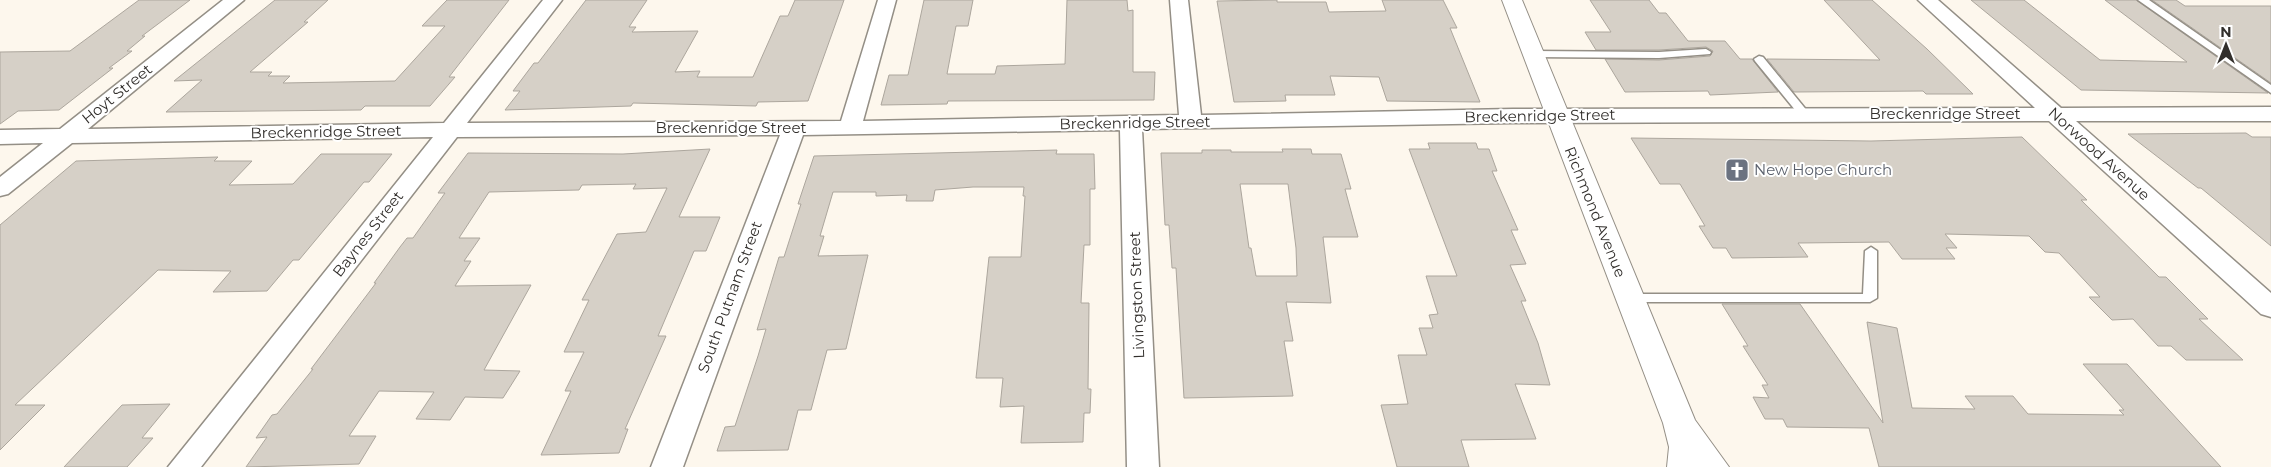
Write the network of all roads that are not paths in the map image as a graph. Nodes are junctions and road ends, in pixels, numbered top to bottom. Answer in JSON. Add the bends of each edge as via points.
{"nodes":[{"id":1,"x":235,"y":0,"type":"edge"},
{"id":2,"x":552,"y":0,"type":"edge"},
{"id":3,"x":887,"y":0,"type":"edge"},
{"id":4,"x":1179,"y":0,"type":"edge"},
{"id":5,"x":1512,"y":0,"type":"edge"},
{"id":6,"x":1926,"y":0,"type":"edge"},
{"id":7,"x":2143,"y":0,"type":"edge"},
{"id":8,"x":1706,"y":52,"type":"dead end"},
{"id":9,"x":1534,"y":54,"type":"junction"},
{"id":10,"x":1759,"y":59,"type":"dead end"},
{"id":11,"x":2271,"y":90,"type":"edge"},
{"id":12,"x":1804,"y":114,"type":"junction"},
{"id":13,"x":2271,"y":114,"type":"edge"},
{"id":14,"x":2056,"y":115,"type":"junction"},
{"id":15,"x":1556,"y":116,"type":"junction"},
{"id":16,"x":1130,"y":122,"type":"junction"},
{"id":17,"x":1191,"y":122,"type":"junction"},
{"id":18,"x":794,"y":128,"type":"junction"},
{"id":19,"x":850,"y":128,"type":"junction"},
{"id":20,"x":450,"y":130,"type":"junction"},
{"id":21,"x":64,"y":136,"type":"junction"},
{"id":22,"x":0,"y":137,"type":"edge"},
{"id":23,"x":0,"y":189,"type":"edge"},
{"id":24,"x":1871,"y":251,"type":"dead end"},
{"id":25,"x":1630,"y":298,"type":"junction"},
{"id":26,"x":2271,"y":308,"type":"edge"},
{"id":27,"x":1680,"y":423,"type":"junction"},
{"id":28,"x":184,"y":467,"type":"edge"},
{"id":29,"x":667,"y":467,"type":"edge"},
{"id":30,"x":1143,"y":467,"type":"edge"},
{"id":31,"x":1684,"y":467,"type":"edge"},
{"id":32,"x":1712,"y":467,"type":"edge"}],
"edges":[{"from":1,"to":21,"type":"street","name":"Hoyt Street"},
{"from":2,"to":20,"type":"street","name":"Baynes Street"},
{"from":3,"to":19,"type":"street"},
{"from":4,"to":17,"type":"street"},
{"from":5,"to":9,"type":"street","name":"Richmond Avenue"},
{"from":6,"to":14,"type":"street","name":"Norwood Avenue"},
{"from":7,"to":11,"type":"lane"},
{"from":8,"to":9,"type":"lane"},
{"from":9,"to":15,"type":"street","name":"Richmond Avenue"},
{"from":10,"to":12,"type":"lane"},
{"from":12,"to":14,"type":"street","name":"Breckenridge Street"},
{"from":12,"to":15,"type":"street","name":"Breckenridge Street"},
{"from":13,"to":14,"type":"street","name":"Breckenridge Street"},
{"from":14,"to":26,"type":"street","name":"Norwood Avenue"},
{"from":15,"to":17,"type":"street","name":"Breckenridge Street"},
{"from":15,"to":25,"type":"street","name":"Richmond Avenue"},
{"from":16,"to":17,"type":"street","name":"Breckenridge Street"},
{"from":16,"to":19,"type":"street","name":"Breckenridge Street"},
{"from":16,"to":30,"type":"street","name":"Livingston Street"},
{"from":18,"to":19,"type":"street","name":"Breckenridge Street"},
{"from":18,"to":20,"type":"street","name":"Breckenridge Street"},
{"from":18,"to":29,"type":"street","name":"South Putnam Street"},
{"from":20,"to":21,"type":"street","name":"Breckenridge Street"},
{"from":20,"to":28,"type":"street","name":"Baynes Street"},
{"from":21,"to":22,"type":"street","name":"Breckenridge Street"},
{"from":21,"to":23,"type":"street","name":"Hoyt Street"},
{"from":24,"to":25,"type":"lane","via":[[1870,298]]},
{"from":25,"to":27,"type":"street","name":"Richmond Avenue"},
{"from":27,"to":31,"type":"street","name":"Richmond Avenue","via":[[1686,447]]},
{"from":27,"to":32,"type":"street","name":"Richmond Avenue"}]}
